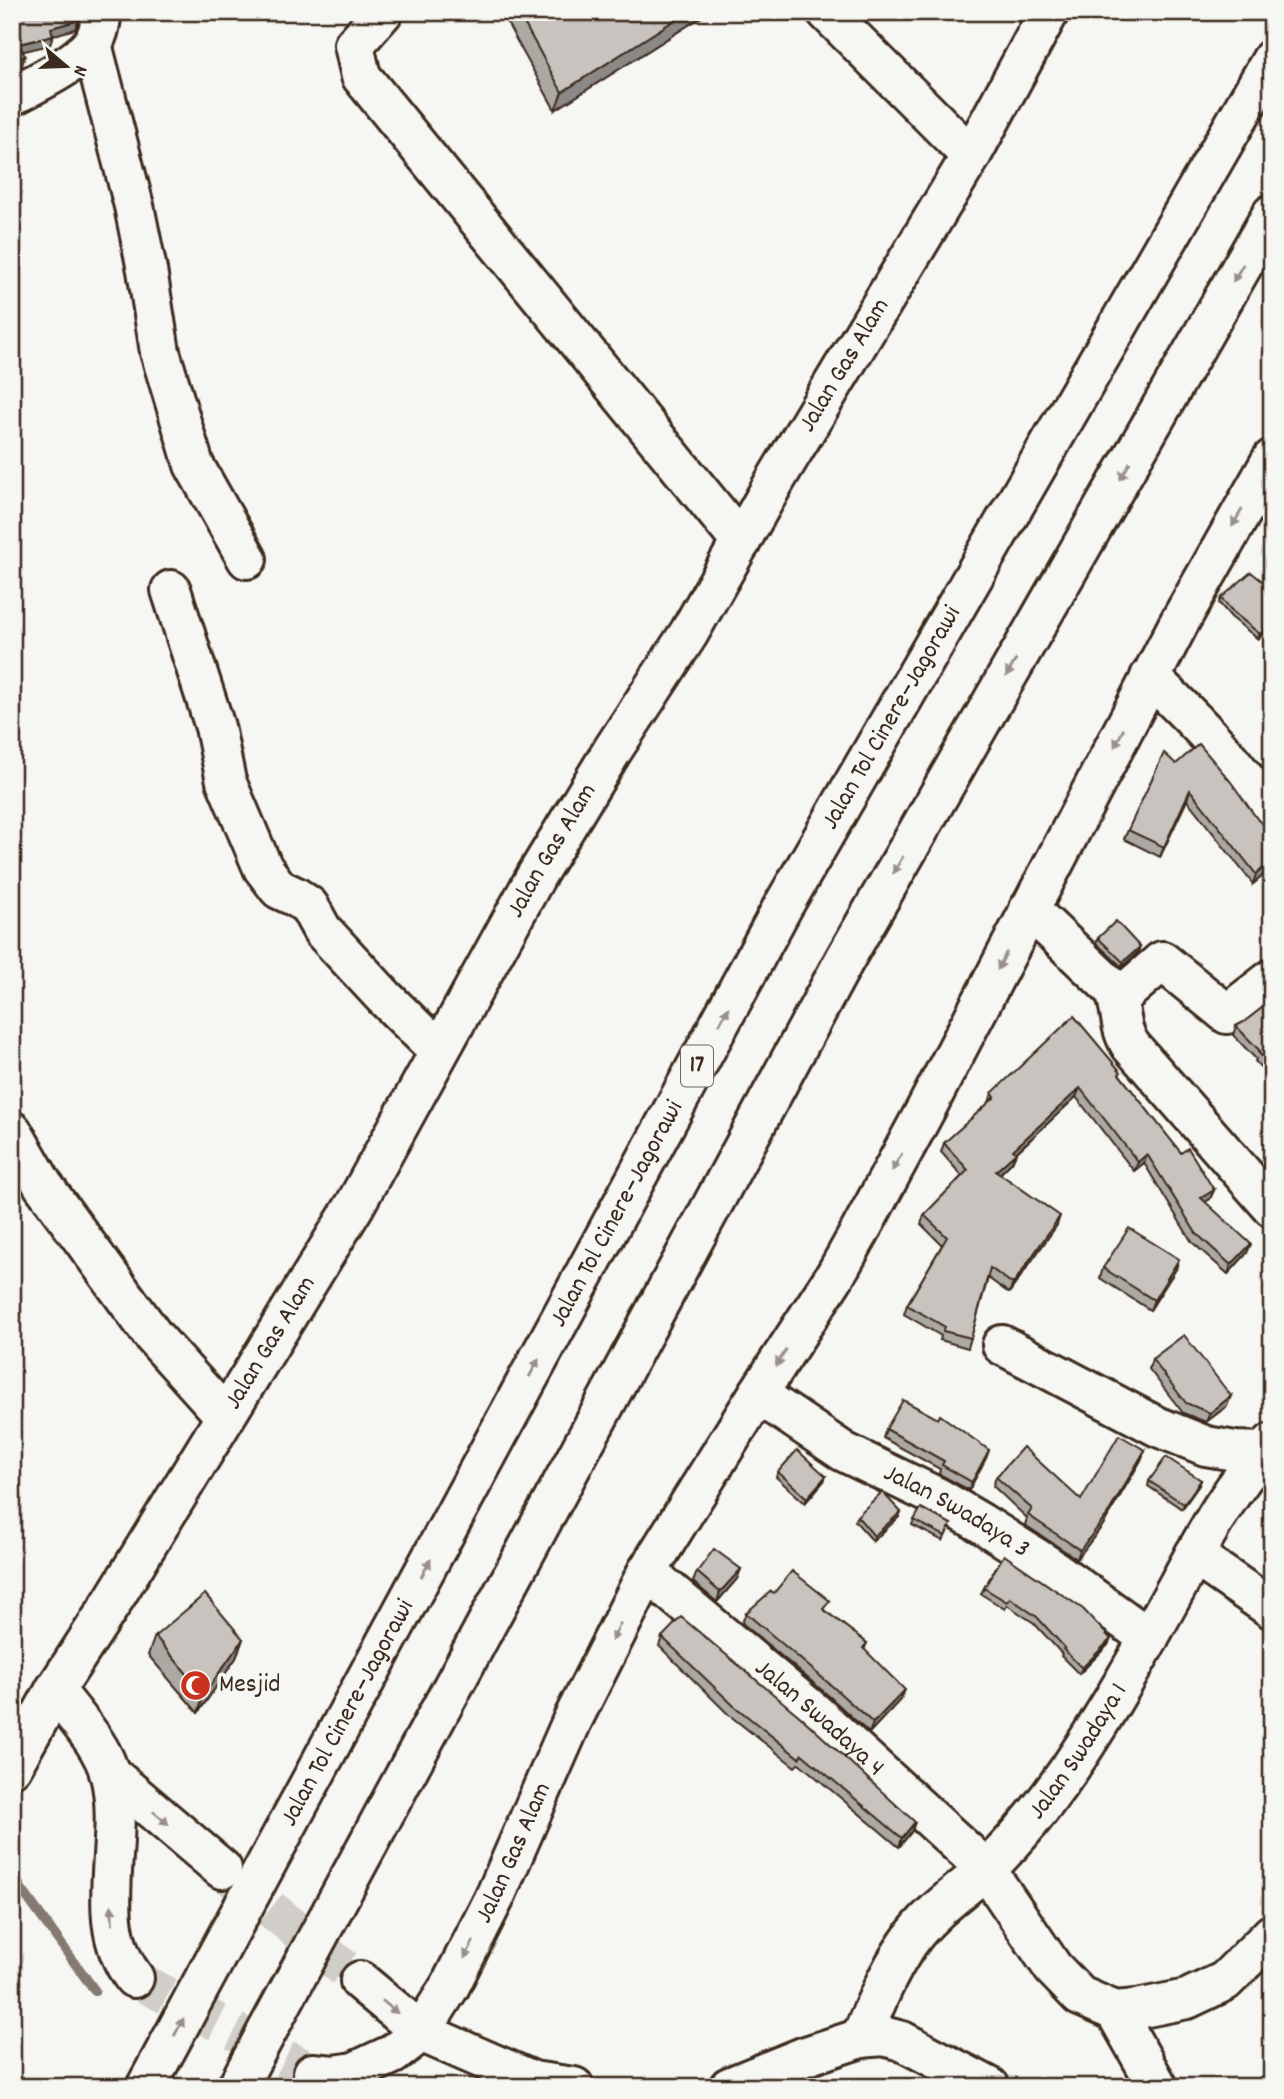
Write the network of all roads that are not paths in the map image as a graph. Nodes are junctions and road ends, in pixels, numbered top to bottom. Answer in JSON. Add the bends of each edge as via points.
{"nodes":[{"id":1,"x":383,"y":12,"type":"edge"},
{"id":2,"x":827,"y":12,"type":"edge"},
{"id":3,"x":1049,"y":12,"type":"edge"},
{"id":4,"x":97,"y":28,"type":"edge"},
{"id":5,"x":1272,"y":59,"type":"edge"},
{"id":6,"x":12,"y":96,"type":"edge"},
{"id":7,"x":971,"y":156,"type":"junction"},
{"id":8,"x":1272,"y":214,"type":"edge"},
{"id":9,"x":1272,"y":459,"type":"edge"},
{"id":10,"x":741,"y":542,"type":"junction"},
{"id":11,"x":247,"y":559,"type":"dead end"},
{"id":12,"x":172,"y":590,"type":"dead end"},
{"id":13,"x":1150,"y":677,"type":"junction"},
{"id":14,"x":1272,"y":817,"type":"edge"},
{"id":15,"x":1029,"y":909,"type":"junction"},
{"id":16,"x":1272,"y":979,"type":"edge"},
{"id":17,"x":1118,"y":999,"type":"junction"},
{"id":18,"x":439,"y":1051,"type":"junction"},
{"id":19,"x":12,"y":1131,"type":"edge"},
{"id":20,"x":1267,"y":1191,"type":"edge"},
{"id":21,"x":1002,"y":1345,"type":"dead end"},
{"id":22,"x":758,"y":1394,"type":"junction"},
{"id":23,"x":225,"y":1416,"type":"junction"},
{"id":24,"x":1268,"y":1448,"type":"edge"},
{"id":25,"x":1194,"y":1555,"type":"junction"},
{"id":26,"x":647,"y":1572,"type":"junction"},
{"id":27,"x":1272,"y":1609,"type":"edge"},
{"id":28,"x":1149,"y":1638,"type":"junction"},
{"id":29,"x":55,"y":1690,"type":"junction"},
{"id":30,"x":12,"y":1767,"type":"edge"},
{"id":31,"x":109,"y":1773,"type":"junction"},
{"id":32,"x":222,"y":1869,"type":"tunnel mouth"},
{"id":33,"x":986,"y":1869,"type":"junction"},
{"id":34,"x":1272,"y":1934,"type":"edge"},
{"id":35,"x":134,"y":1978,"type":"tunnel mouth"},
{"id":36,"x":360,"y":1981,"type":"tunnel mouth"},
{"id":37,"x":1115,"y":2011,"type":"junction"},
{"id":38,"x":421,"y":2032,"type":"junction"},
{"id":39,"x":861,"y":2038,"type":"junction"},
{"id":40,"x":313,"y":2073,"type":"tunnel mouth"},
{"id":41,"x":146,"y":2087,"type":"edge"},
{"id":42,"x":237,"y":2087,"type":"edge"},
{"id":43,"x":574,"y":2087,"type":"edge"},
{"id":44,"x":729,"y":2087,"type":"edge"},
{"id":45,"x":990,"y":2087,"type":"edge"},
{"id":46,"x":1158,"y":2087,"type":"edge"}],
"edges":[{"from":1,"to":10,"type":"main road","via":[[354,45],[361,76]]},
{"from":2,"to":7,"type":"main road"},
{"from":3,"to":7,"type":"main road","name":"Jalan Gas Alam"},
{"from":4,"to":6,"type":"main road","via":[[70,63]]},
{"from":4,"to":11,"type":"main road","via":[[160,352],[194,465]]},
{"from":41,"to":5,"type":"main road","name":"Jalan Tol Cinere–Jagorawi","number":"17","one_way":true,"via":[[782,908]]},
{"from":7,"to":10,"type":"main road","name":"Jalan Gas Alam"},
{"from":8,"to":42,"type":"main road","one_way":true,"via":[[845,959]]},
{"from":9,"to":13,"type":"main road","name":"Jalan Gas Alam","one_way":true},
{"from":10,"to":18,"type":"main road","name":"Jalan Gas Alam","via":[[536,876]]},
{"from":12,"to":18,"type":"main road","via":[[215,727],[226,782],[263,868],[279,889],[309,906],[322,930]]},
{"from":13,"to":14,"type":"main road","via":[[1211,736]]},
{"from":13,"to":15,"type":"main road","name":"Jalan Gas Alam","one_way":true},
{"from":15,"to":17,"type":"main road"},
{"from":15,"to":22,"type":"main road","name":"Jalan Gas Alam","one_way":true,"via":[[848,1254]]},
{"from":16,"to":17,"type":"main road","via":[[1227,1014],[1162,961]]},
{"from":17,"to":20,"type":"main road","via":[[1121,1026],[1131,1046]]},
{"from":18,"to":23,"type":"main road","name":"Jalan Gas Alam","via":[[355,1205]]},
{"from":19,"to":23,"type":"main road","via":[[43,1185],[146,1327]]},
{"from":21,"to":24,"type":"main road","via":[[1156,1426],[1206,1446],[1235,1451]]},
{"from":22,"to":26,"type":"main road","name":"Jalan Gas Alam"},
{"from":22,"to":28,"type":"main road","name":"Jalan Swadaya 3","via":[[844,1452],[981,1523]]},
{"from":23,"to":29,"type":"main road","name":"Jalan Gas Alam"},
{"from":24,"to":25,"type":"main road","name":"Jalan Swadaya 1","via":[[1244,1475]]},
{"from":25,"to":27,"type":"main road"},
{"from":25,"to":28,"type":"main road","name":"Jalan Swadaya 1"},
{"from":26,"to":33,"type":"main road","name":"Jalan Swadaya 4","via":[[814,1712]]},
{"from":26,"to":38,"type":"main road","name":"Jalan Gas Alam","one_way":true,"via":[[572,1721],[470,1948]]},
{"from":28,"to":33,"type":"main road","name":"Jalan Swadaya 1","via":[[1068,1771],[1025,1828]]},
{"from":29,"to":30,"type":"main road","name":"Jalan Gas Alam"},
{"from":29,"to":31,"type":"main road","via":[[99,1750]]},
{"from":31,"to":32,"type":"main road","one_way":true},
{"from":35,"to":31,"type":"main road","one_way":true,"via":[[123,1963],[111,1919],[115,1808]]},
{"from":33,"to":37,"type":"main road","name":"Jalan Swadaya 4","via":[[1053,1968],[1080,1996]]},
{"from":33,"to":39,"type":"main road","name":"Jalan Swadaya 1","via":[[914,1936]]},
{"from":34,"to":37,"type":"main road","via":[[1225,1981],[1205,1992]]},
{"from":36,"to":38,"type":"main road","one_way":true},
{"from":37,"to":46,"type":"main road"},
{"from":38,"to":40,"type":"main road","name":"Jalan Gas Alam","via":[[393,2054],[354,2072],[334,2076]]},
{"from":38,"to":43,"type":"main road","via":[[533,2081]]},
{"from":39,"to":44,"type":"main road"},
{"from":39,"to":45,"type":"main road","via":[[902,2040]]}]}
